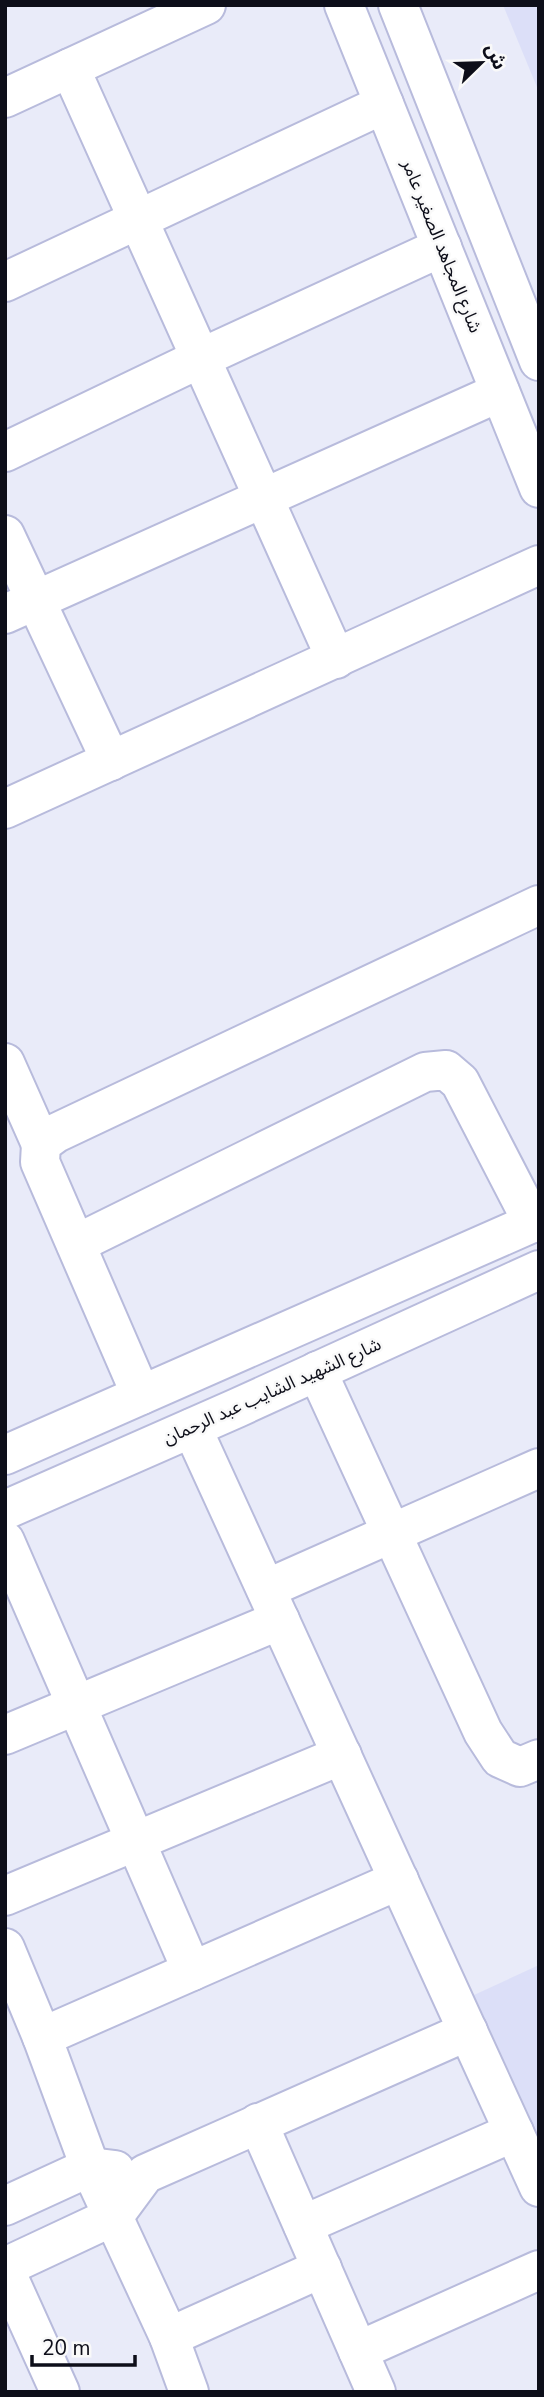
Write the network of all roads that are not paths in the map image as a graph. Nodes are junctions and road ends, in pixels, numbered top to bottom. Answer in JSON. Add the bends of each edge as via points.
{"nodes":[{"id":1,"x":206,"y":5,"type":"edge"},
{"id":2,"x":344,"y":5,"type":"edge"},
{"id":3,"x":398,"y":5,"type":"edge"},
{"id":4,"x":71,"y":68,"type":"junction"},
{"id":5,"x":5,"y":98,"type":"edge"},
{"id":6,"x":384,"y":104,"type":"junction"},
{"id":7,"x":138,"y":219,"type":"junction"},
{"id":8,"x":442,"y":247,"type":"junction"},
{"id":9,"x":5,"y":282,"type":"edge"},
{"id":10,"x":201,"y":358,"type":"junction"},
{"id":11,"x":539,"y":361,"type":"edge"},
{"id":12,"x":500,"y":392,"type":"junction"},
{"id":13,"x":5,"y":452,"type":"edge"},
{"id":14,"x":539,"y":488,"type":"edge"},
{"id":15,"x":263,"y":497,"type":"junction"},
{"id":16,"x":5,"y":535,"type":"edge"},
{"id":17,"x":539,"y":565,"type":"edge"},
{"id":18,"x":21,"y":606,"type":"edge"},
{"id":19,"x":336,"y":659,"type":"junction"},
{"id":20,"x":111,"y":761,"type":"junction"},
{"id":21,"x":5,"y":809,"type":"edge"},
{"id":22,"x":539,"y":905,"type":"edge"},
{"id":23,"x":5,"y":1063,"type":"edge"},
{"id":24,"x":41,"y":1144,"type":"junction"},
{"id":25,"x":536,"y":1222,"type":"edge"},
{"id":26,"x":76,"y":1244,"type":"junction"},
{"id":27,"x":539,"y":1270,"type":"edge"},
{"id":28,"x":317,"y":1371,"type":"junction"},
{"id":29,"x":141,"y":1395,"type":"junction"},
{"id":30,"x":192,"y":1428,"type":"junction"},
{"id":31,"x":5,"y":1455,"type":"edge"},
{"id":32,"x":539,"y":1468,"type":"edge"},
{"id":33,"x":5,"y":1510,"type":"edge"},
{"id":34,"x":393,"y":1533,"type":"junction"},
{"id":35,"x":5,"y":1541,"type":"edge"},
{"id":36,"x":273,"y":1604,"type":"junction"},
{"id":37,"x":77,"y":1705,"type":"junction"},
{"id":38,"x":5,"y":1735,"type":"edge"},
{"id":39,"x":342,"y":1755,"type":"junction"},
{"id":40,"x":539,"y":1759,"type":"edge"},
{"id":41,"x":135,"y":1840,"type":"junction"},
{"id":42,"x":399,"y":1880,"type":"junction"},
{"id":43,"x":5,"y":1896,"type":"edge"},
{"id":44,"x":5,"y":1948,"type":"edge"},
{"id":45,"x":192,"y":1971,"type":"junction"},
{"id":46,"x":16,"y":2006,"type":"edge"},
{"id":47,"x":468,"y":2031,"type":"junction"},
{"id":48,"x":41,"y":2037,"type":"junction"},
{"id":49,"x":258,"y":2123,"type":"junction"},
{"id":50,"x":514,"y":2132,"type":"junction"},
{"id":51,"x":90,"y":2167,"type":"junction"},
{"id":52,"x":145,"y":2174,"type":"junction"},
{"id":53,"x":539,"y":2187,"type":"edge"},
{"id":54,"x":5,"y":2206,"type":"edge"},
{"id":55,"x":114,"y":2216,"type":"junction"},
{"id":56,"x":303,"y":2225,"type":"junction"},
{"id":57,"x":5,"y":2268,"type":"edge"},
{"id":58,"x":322,"y":2268,"type":"junction"},
{"id":59,"x":539,"y":2270,"type":"edge"},
{"id":60,"x":169,"y":2337,"type":"junction"},
{"id":61,"x":358,"y":2351,"type":"junction"},
{"id":62,"x":60,"y":2392,"type":"edge"},
{"id":63,"x":189,"y":2392,"type":"edge"},
{"id":64,"x":376,"y":2392,"type":"edge"}],
"edges":[{"from":1,"to":4,"type":"street"},
{"from":2,"to":6,"type":"street","name":"شارع المجاهد الصغير عامر"},
{"from":3,"to":11,"type":"street"},
{"from":4,"to":5,"type":"street"},
{"from":4,"to":7,"type":"street"},
{"from":6,"to":7,"type":"street"},
{"from":6,"to":8,"type":"street","name":"شارع المجاهد الصغير عامر"},
{"from":7,"to":9,"type":"street"},
{"from":7,"to":10,"type":"street"},
{"from":8,"to":10,"type":"street"},
{"from":8,"to":12,"type":"street","name":"شارع المجاهد الصغير عامر"},
{"from":10,"to":13,"type":"street"},
{"from":10,"to":15,"type":"street"},
{"from":12,"to":14,"type":"street","name":"شارع المجاهد الصغير عامر"},
{"from":12,"to":15,"type":"street"},
{"from":15,"to":18,"type":"street"},
{"from":15,"to":19,"type":"street"},
{"from":16,"to":18,"type":"street"},
{"from":17,"to":19,"type":"street"},
{"from":18,"to":20,"type":"street"},
{"from":19,"to":20,"type":"street"},
{"from":20,"to":21,"type":"street"},
{"from":22,"to":24,"type":"street"},
{"from":23,"to":24,"type":"street"},
{"from":24,"to":26,"type":"street","via":[[40,1163]]},
{"from":25,"to":26,"type":"street","via":[[460,1083],[446,1070],[425,1072]]},
{"from":25,"to":29,"type":"street"},
{"from":26,"to":29,"type":"street"},
{"from":27,"to":28,"type":"street","name":"شارع الشهيد الشايب عبد الرحمان"},
{"from":28,"to":30,"type":"street","name":"شارع الشهيد الشايب عبد الرحمان"},
{"from":28,"to":34,"type":"street"},
{"from":29,"to":31,"type":"street"},
{"from":30,"to":33,"type":"street","name":"شارع الشهيد الشايب عبد الرحمان"},
{"from":30,"to":36,"type":"street"},
{"from":32,"to":34,"type":"street"},
{"from":34,"to":36,"type":"street"},
{"from":34,"to":40,"type":"street","via":[[483,1732],[500,1758],[520,1767]]},
{"from":35,"to":37,"type":"street"},
{"from":36,"to":37,"type":"street"},
{"from":36,"to":39,"type":"street"},
{"from":37,"to":38,"type":"street"},
{"from":37,"to":41,"type":"street"},
{"from":39,"to":41,"type":"street"},
{"from":39,"to":42,"type":"street"},
{"from":41,"to":43,"type":"street"},
{"from":41,"to":45,"type":"street"},
{"from":42,"to":45,"type":"street"},
{"from":42,"to":47,"type":"street"},
{"from":44,"to":46,"type":"street"},
{"from":45,"to":48,"type":"street"},
{"from":46,"to":48,"type":"street"},
{"from":47,"to":49,"type":"street"},
{"from":47,"to":50,"type":"street"},
{"from":48,"to":51,"type":"street"},
{"from":49,"to":52,"type":"street"},
{"from":49,"to":56,"type":"street"},
{"from":50,"to":53,"type":"street"},
{"from":50,"to":56,"type":"street"},
{"from":51,"to":52,"type":"street"},
{"from":51,"to":54,"type":"street"},
{"from":51,"to":55,"type":"street"},
{"from":52,"to":55,"type":"street"},
{"from":55,"to":57,"type":"street"},
{"from":55,"to":60,"type":"street"},
{"from":56,"to":58,"type":"street"},
{"from":57,"to":62,"type":"street"},
{"from":58,"to":60,"type":"street"},
{"from":58,"to":61,"type":"street"},
{"from":59,"to":61,"type":"street"},
{"from":60,"to":63,"type":"street"},
{"from":61,"to":64,"type":"street"}]}
